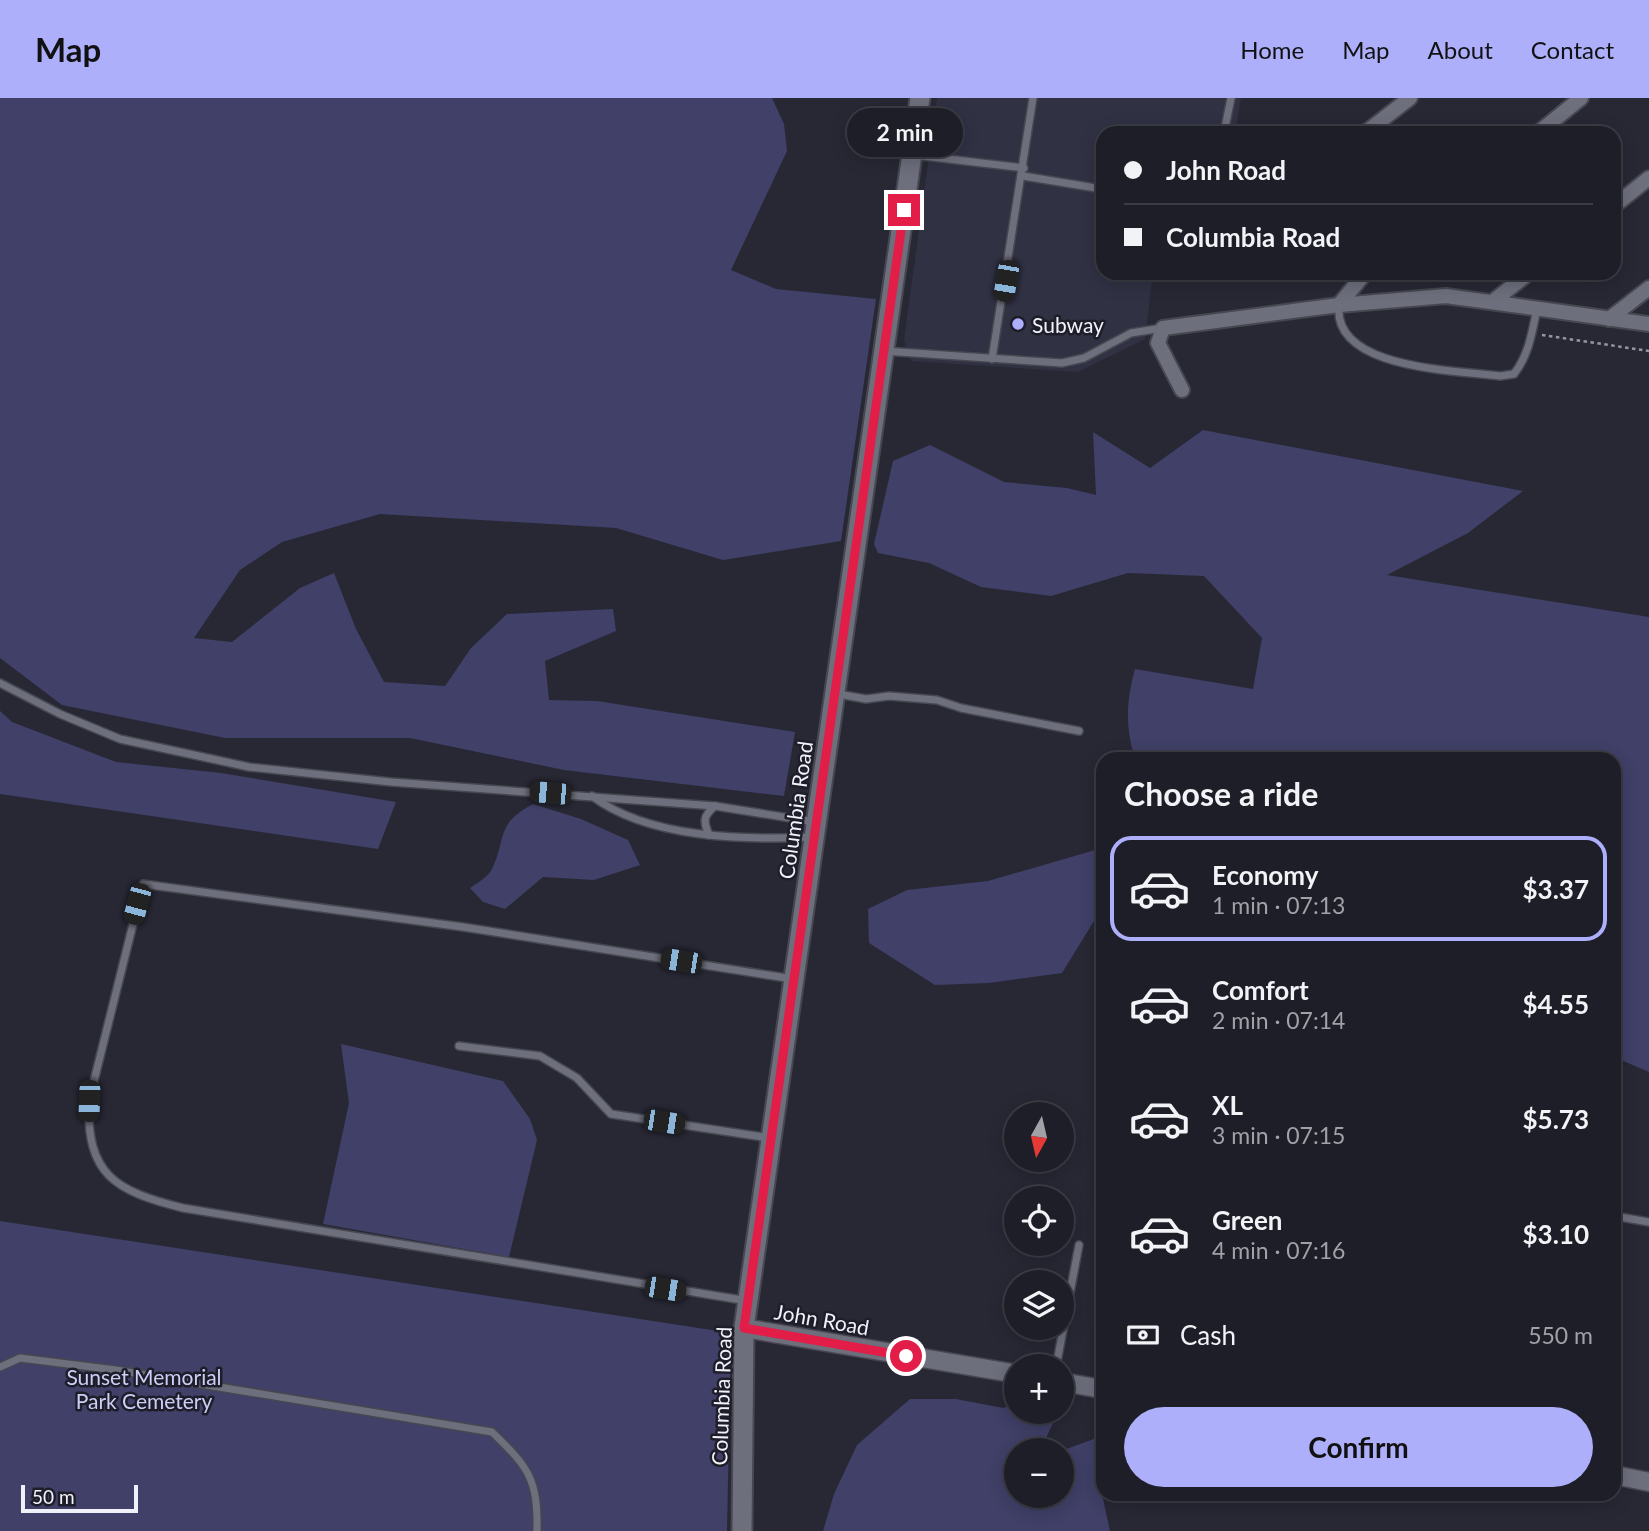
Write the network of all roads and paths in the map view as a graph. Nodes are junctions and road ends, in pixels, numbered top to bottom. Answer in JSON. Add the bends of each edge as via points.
{"nodes":[{"id":1,"x":920,"y":98,"type":"edge"},
{"id":2,"x":1033,"y":98,"type":"edge"},
{"id":3,"x":1231,"y":98,"type":"edge"},
{"id":4,"x":1410,"y":98,"type":"edge"},
{"id":5,"x":1581,"y":98,"type":"edge"},
{"id":6,"x":1225,"y":126,"type":"edge"},
{"id":7,"x":1374,"y":126,"type":"edge"},
{"id":8,"x":1547,"y":126,"type":"edge"},
{"id":9,"x":912,"y":155,"type":"junction"},
{"id":10,"x":1024,"y":172,"type":"junction"},
{"id":11,"x":1649,"y":178,"type":"edge"},
{"id":12,"x":1096,"y":188,"type":"edge"},
{"id":13,"x":1621,"y":200,"type":"edge"},
{"id":14,"x":1359,"y":280,"type":"edge"},
{"id":15,"x":1520,"y":280,"type":"edge"},
{"id":16,"x":1649,"y":288,"type":"edge"},
{"id":17,"x":1492,"y":302,"type":"junction"},
{"id":18,"x":1339,"y":305,"type":"junction"},
{"id":19,"x":1537,"y":309,"type":"junction"},
{"id":20,"x":1609,"y":319,"type":"junction"},
{"id":21,"x":1649,"y":324,"type":"edge"},
{"id":22,"x":1163,"y":328,"type":"junction"},
{"id":23,"x":1532,"y":333,"type":"junction"},
{"id":24,"x":884,"y":351,"type":"junction"},
{"id":25,"x":1649,"y":351,"type":"edge"},
{"id":26,"x":992,"y":359,"type":"junction"},
{"id":27,"x":1182,"y":390,"type":"dead end"},
{"id":28,"x":0,"y":683,"type":"edge"},
{"id":29,"x":834,"y":694,"type":"junction"},
{"id":30,"x":1079,"y":731,"type":"dead end"},
{"id":31,"x":592,"y":795,"type":"junction"},
{"id":32,"x":715,"y":806,"type":"junction"},
{"id":33,"x":815,"y":830,"type":"junction"},
{"id":34,"x":709,"y":835,"type":"junction"},
{"id":35,"x":793,"y":979,"type":"junction"},
{"id":36,"x":459,"y":1046,"type":"dead end"},
{"id":37,"x":771,"y":1138,"type":"junction"},
{"id":38,"x":1621,"y":1217,"type":"edge"},
{"id":39,"x":1649,"y":1222,"type":"edge"},
{"id":40,"x":1079,"y":1245,"type":"dead end"},
{"id":41,"x":748,"y":1301,"type":"junction"},
{"id":42,"x":744,"y":1328,"type":"junction"},
{"id":43,"x":1058,"y":1354,"type":"edge"},
{"id":44,"x":0,"y":1367,"type":"edge"},
{"id":45,"x":1004,"y":1372,"type":"edge"},
{"id":46,"x":1074,"y":1384,"type":"edge"},
{"id":47,"x":1096,"y":1388,"type":"edge"},
{"id":48,"x":1621,"y":1476,"type":"edge"},
{"id":49,"x":1649,"y":1482,"type":"edge"},
{"id":50,"x":537,"y":1531,"type":"edge"},
{"id":51,"x":742,"y":1531,"type":"edge"}],
"edges":[{"from":1,"to":9,"type":"main road","name":"Columbia Road"},
{"from":2,"to":10,"type":"lane"},
{"from":3,"to":6,"type":"lane"},
{"from":4,"to":7,"type":"street"},
{"from":5,"to":8,"type":"street"},
{"from":9,"to":10,"type":"lane"},
{"from":9,"to":24,"type":"main road","name":"Columbia Road"},
{"from":10,"to":12,"type":"lane"},
{"from":10,"to":26,"type":"lane"},
{"from":11,"to":13,"type":"street"},
{"from":14,"to":18,"type":"street"},
{"from":15,"to":17,"type":"street"},
{"from":16,"to":20,"type":"street"},
{"from":17,"to":18,"type":"street","via":[[1447,296]]},
{"from":17,"to":19,"type":"street"},
{"from":18,"to":22,"type":"street"},
{"from":18,"to":23,"type":"lane","via":[[1345,333],[1381,359],[1500,376],[1514,374]]},
{"from":19,"to":20,"type":"street"},
{"from":19,"to":23,"type":"lane"},
{"from":20,"to":21,"type":"street"},
{"from":22,"to":26,"type":"lane","via":[[1131,333],[1084,358],[1062,363]]},
{"from":22,"to":27,"type":"street","via":[[1158,343]]},
{"from":23,"to":25,"type":"path"},
{"from":24,"to":26,"type":"lane"},
{"from":24,"to":29,"type":"main road","name":"Columbia Road"},
{"from":28,"to":31,"type":"lane","via":[[120,739],[249,767]]},
{"from":29,"to":30,"type":"lane","via":[[937,700]]},
{"from":29,"to":33,"type":"main road","name":"Columbia Road"},
{"from":31,"to":32,"type":"lane"},
{"from":31,"to":34,"type":"lane","via":[[610,809]]},
{"from":32,"to":33,"type":"lane"},
{"from":32,"to":34,"type":"lane","via":[[704,822]]},
{"from":33,"to":34,"type":"lane","via":[[752,839]]},
{"from":33,"to":35,"type":"main road","name":"Columbia Road"},
{"from":35,"to":37,"type":"main road","name":"Columbia Road"},
{"from":35,"to":41,"type":"lane","via":[[463,927],[143,884],[89,1101],[88,1133],[97,1162],[138,1196],[197,1210]]},
{"from":36,"to":37,"type":"lane","via":[[540,1056],[577,1078],[611,1114]]},
{"from":37,"to":41,"type":"main road","name":"Columbia Road"},
{"from":38,"to":39,"type":"lane"},
{"from":40,"to":43,"type":"lane"},
{"from":41,"to":42,"type":"main road","name":"Columbia Road"},
{"from":42,"to":45,"type":"street","name":"John Road"},
{"from":42,"to":51,"type":"main road","name":"Columbia Road"},
{"from":44,"to":50,"type":"lane","via":[[20,1358],[116,1370],[492,1432],[527,1466],[538,1505]]},
{"from":46,"to":47,"type":"street"},
{"from":48,"to":49,"type":"street"}]}
